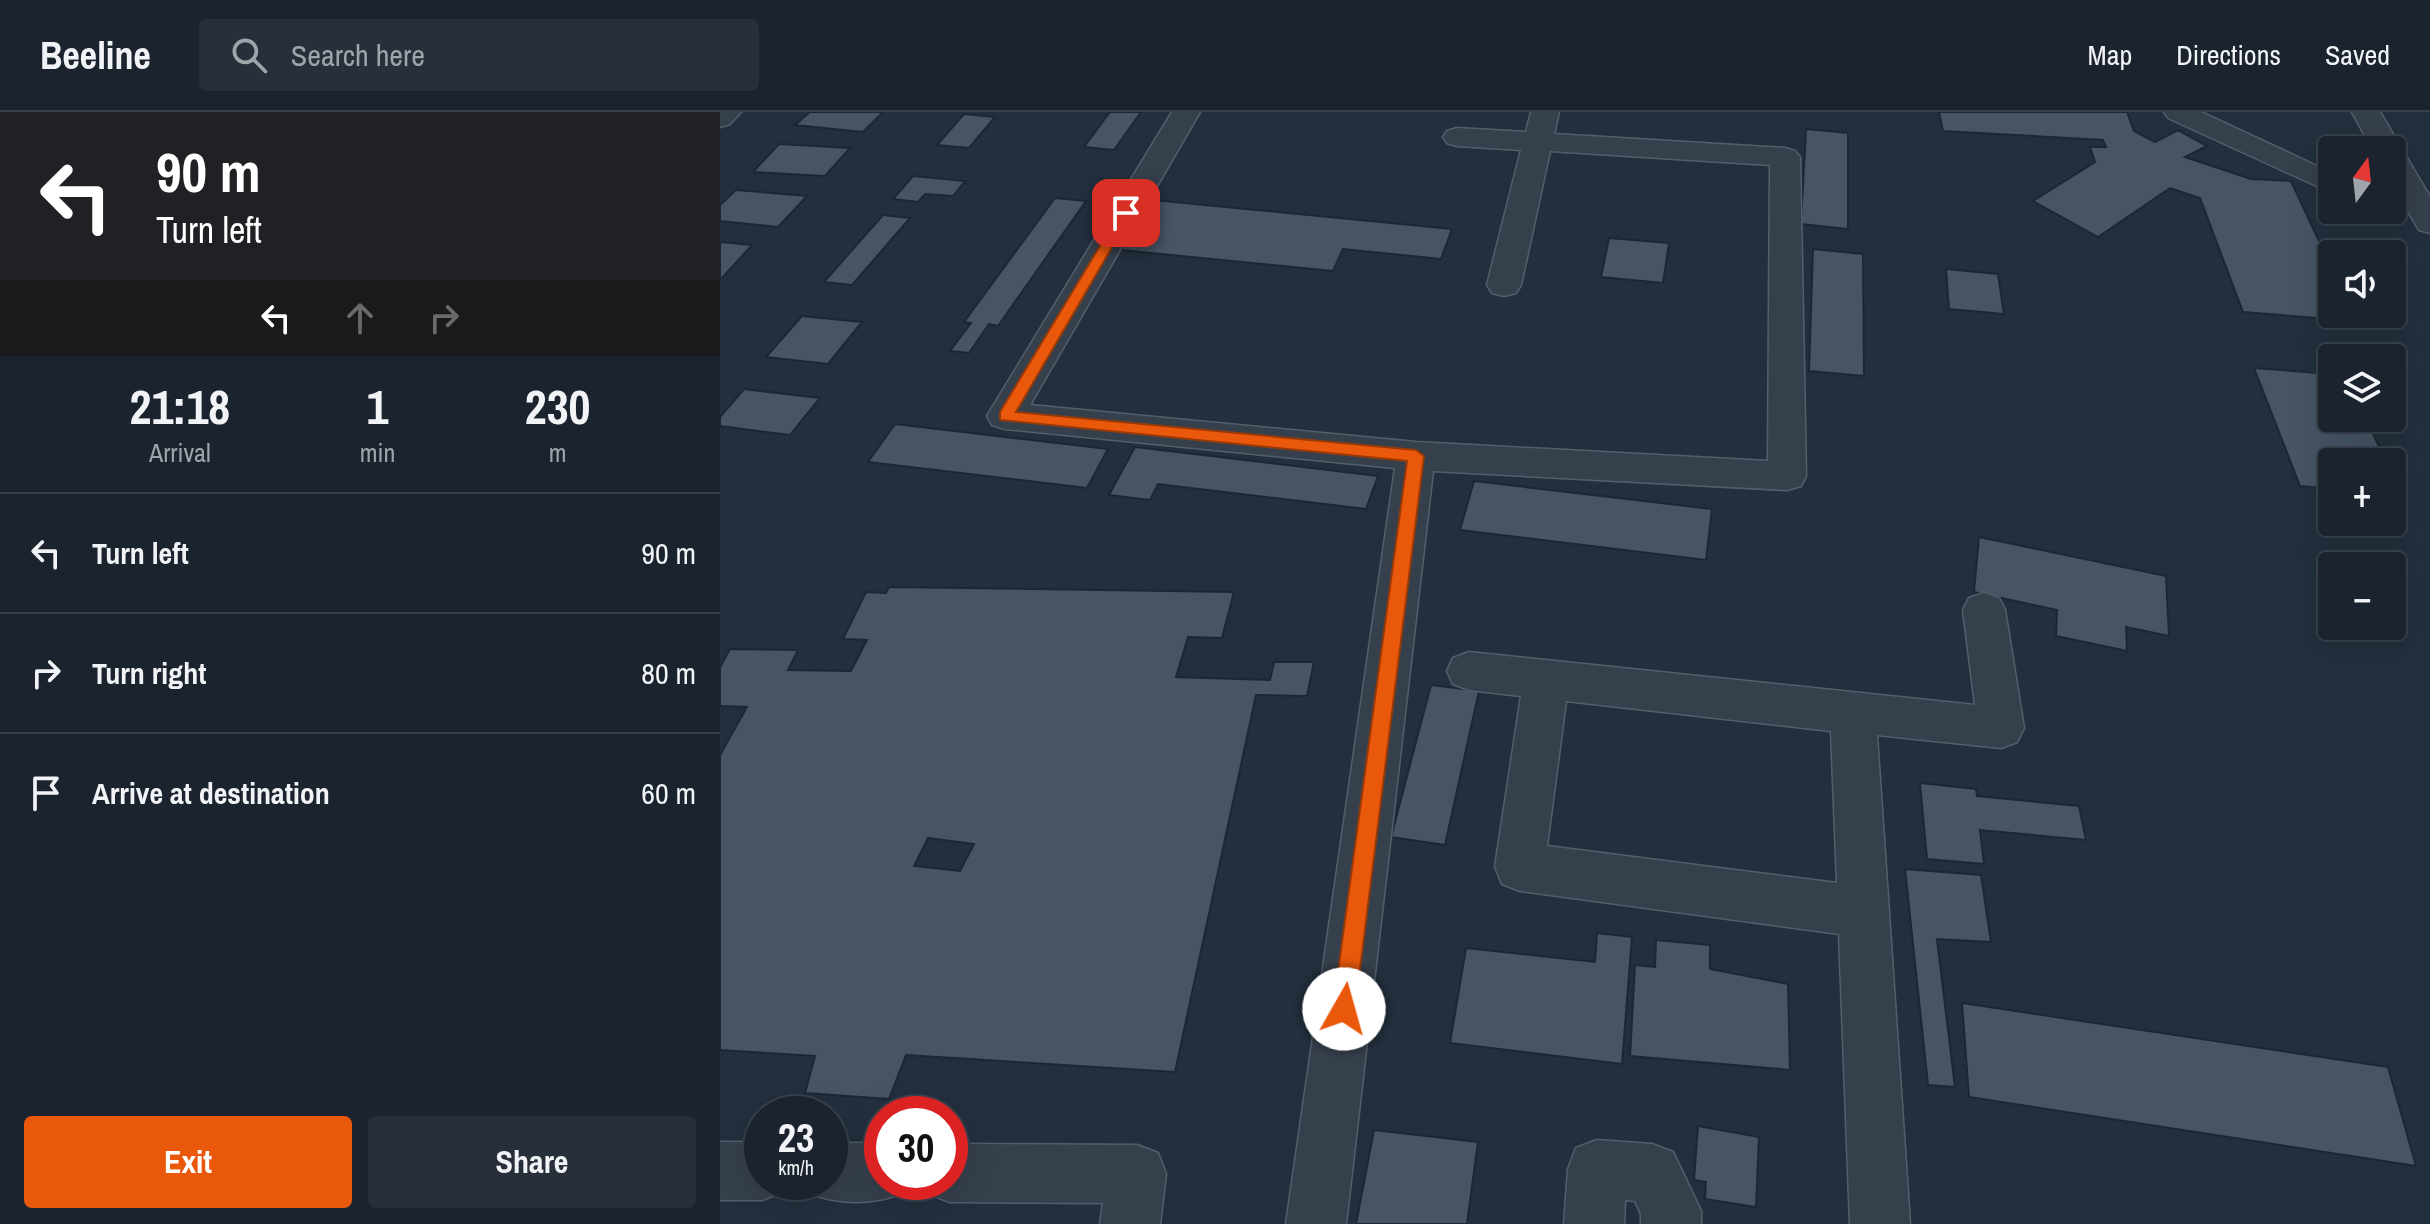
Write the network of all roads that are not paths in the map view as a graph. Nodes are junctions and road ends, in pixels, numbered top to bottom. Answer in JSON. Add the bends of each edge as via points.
{"nodes":[{"id":1,"x":727,"y":112,"type":"edge"},
{"id":2,"x":1186,"y":112,"type":"edge"},
{"id":3,"x":2178,"y":112,"type":"edge"},
{"id":4,"x":2366,"y":112,"type":"edge"},
{"id":5,"x":720,"y":118,"type":"edge"},
{"id":6,"x":1541,"y":128,"type":"edge"},
{"id":7,"x":2380,"y":136,"type":"edge"},
{"id":8,"x":1457,"y":137,"type":"dead end"},
{"id":9,"x":2318,"y":177,"type":"edge"},
{"id":10,"x":2411,"y":193,"type":"edge"},
{"id":11,"x":2430,"y":223,"type":"edge"},
{"id":12,"x":1504,"y":285,"type":"dead end"},
{"id":13,"x":1416,"y":456,"type":"junction"},
{"id":14,"x":1984,"y":610,"type":"dead end"},
{"id":15,"x":1469,"y":671,"type":"dead end"},
{"id":16,"x":1546,"y":680,"type":"junction"},
{"id":17,"x":1853,"y":713,"type":"junction"},
{"id":18,"x":1864,"y":912,"type":"junction"},
{"id":19,"x":720,"y":1171,"type":"edge"},
{"id":20,"x":744,"y":1171,"type":"edge"},
{"id":21,"x":968,"y":1173,"type":"edge"},
{"id":22,"x":1130,"y":1224,"type":"edge"},
{"id":23,"x":1316,"y":1224,"type":"edge"},
{"id":24,"x":1594,"y":1224,"type":"edge"},
{"id":25,"x":1671,"y":1224,"type":"edge"},
{"id":26,"x":1880,"y":1224,"type":"edge"}],
"edges":[{"from":1,"to":5,"type":"street"},
{"from":2,"to":13,"type":"street","via":[[1005,416]]},
{"from":3,"to":9,"type":"street"},
{"from":4,"to":7,"type":"street"},
{"from":6,"to":8,"type":"street"},
{"from":6,"to":12,"type":"street"},
{"from":6,"to":13,"type":"street","via":[[1785,157],[1787,476]]},
{"from":10,"to":11,"type":"street"},
{"from":13,"to":23,"type":"street"},
{"from":14,"to":17,"type":"street","via":[[2001,728]]},
{"from":15,"to":16,"type":"street"},
{"from":16,"to":17,"type":"street"},
{"from":16,"to":18,"type":"street","via":[[1520,867]]},
{"from":17,"to":18,"type":"street"},
{"from":18,"to":26,"type":"street"},
{"from":19,"to":20,"type":"street"},
{"from":21,"to":22,"type":"street","via":[[1137,1174]]},
{"from":24,"to":25,"type":"street","via":[[1597,1169],[1652,1173],[1671,1211]]}]}
